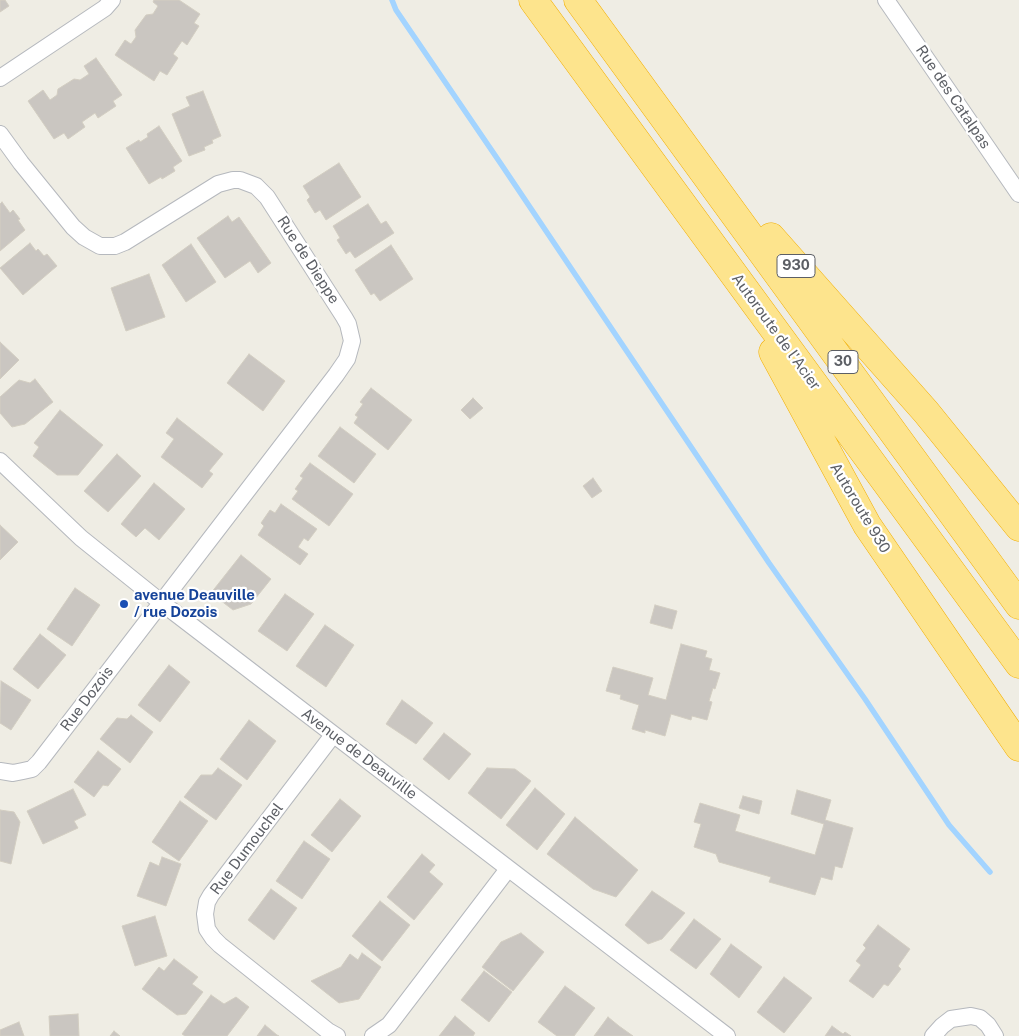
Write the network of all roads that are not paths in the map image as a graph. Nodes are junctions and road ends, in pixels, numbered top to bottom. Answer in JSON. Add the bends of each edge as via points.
{"nodes":[{"id":1,"x":112,"y":0,"type":"edge"},
{"id":2,"x":533,"y":0,"type":"edge"},
{"id":3,"x":578,"y":0,"type":"edge"},
{"id":4,"x":886,"y":0,"type":"edge"},
{"id":5,"x":0,"y":78,"type":"edge"},
{"id":6,"x":666,"y":120,"type":"junction"},
{"id":7,"x":0,"y":134,"type":"edge"},
{"id":8,"x":1019,"y":194,"type":"edge"},
{"id":9,"x":721,"y":256,"type":"junction"},
{"id":10,"x":0,"y":461,"type":"edge"},
{"id":11,"x":1019,"y":527,"type":"edge"},
{"id":12,"x":162,"y":603,"type":"junction"},
{"id":13,"x":1019,"y":605,"type":"edge"},
{"id":14,"x":1019,"y":664,"type":"edge"},
{"id":15,"x":334,"y":735,"type":"junction"},
{"id":16,"x":1019,"y":747,"type":"edge"},
{"id":17,"x":0,"y":771,"type":"edge"},
{"id":18,"x":508,"y":869,"type":"junction"},
{"id":19,"x":337,"y":1036,"type":"edge"},
{"id":20,"x":373,"y":1036,"type":"edge"},
{"id":21,"x":727,"y":1036,"type":"edge"},
{"id":22,"x":933,"y":1036,"type":"edge"},
{"id":23,"x":995,"y":1036,"type":"edge"}],
"edges":[{"from":1,"to":5,"type":"street","via":[[105,8]]},
{"from":2,"to":9,"type":"highway","name":"Autoroute de l'Acier","number":"30"},
{"from":3,"to":6,"type":"highway","number":"30"},
{"from":4,"to":8,"type":"street","name":"Rue des Catalpas"},
{"from":6,"to":11,"type":"highway","number":"930","via":[[926,412]]},
{"from":6,"to":13,"type":"highway","number":"30"},
{"from":7,"to":12,"type":"street","name":"Rue de Dieppe","via":[[73,227],[100,246],[125,242],[225,182],[240,180],[256,186],[267,197],[348,324],[352,341],[348,359]]},
{"from":9,"to":14,"type":"highway","name":"Autoroute de l'Acier","number":"30"},
{"from":9,"to":16,"type":"highway","name":"Autoroute 930","via":[[867,525]]},
{"from":10,"to":12,"type":"street","name":"Avenue de Deauville","via":[[74,532]]},
{"from":12,"to":15,"type":"street","name":"Avenue de Deauville"},
{"from":12,"to":17,"type":"street","name":"Rue Dozois","via":[[39,762],[23,772]]},
{"from":15,"to":18,"type":"street","name":"Avenue de Deauville"},
{"from":15,"to":19,"type":"street","name":"Rue Dumouchel","via":[[211,895],[205,914],[208,929],[220,945]]},
{"from":18,"to":20,"type":"street","via":[[389,1025]]},
{"from":18,"to":21,"type":"street","name":"Avenue de Deauville"},
{"from":22,"to":23,"type":"street","via":[[951,1019],[971,1016],[980,1018]]}]}
